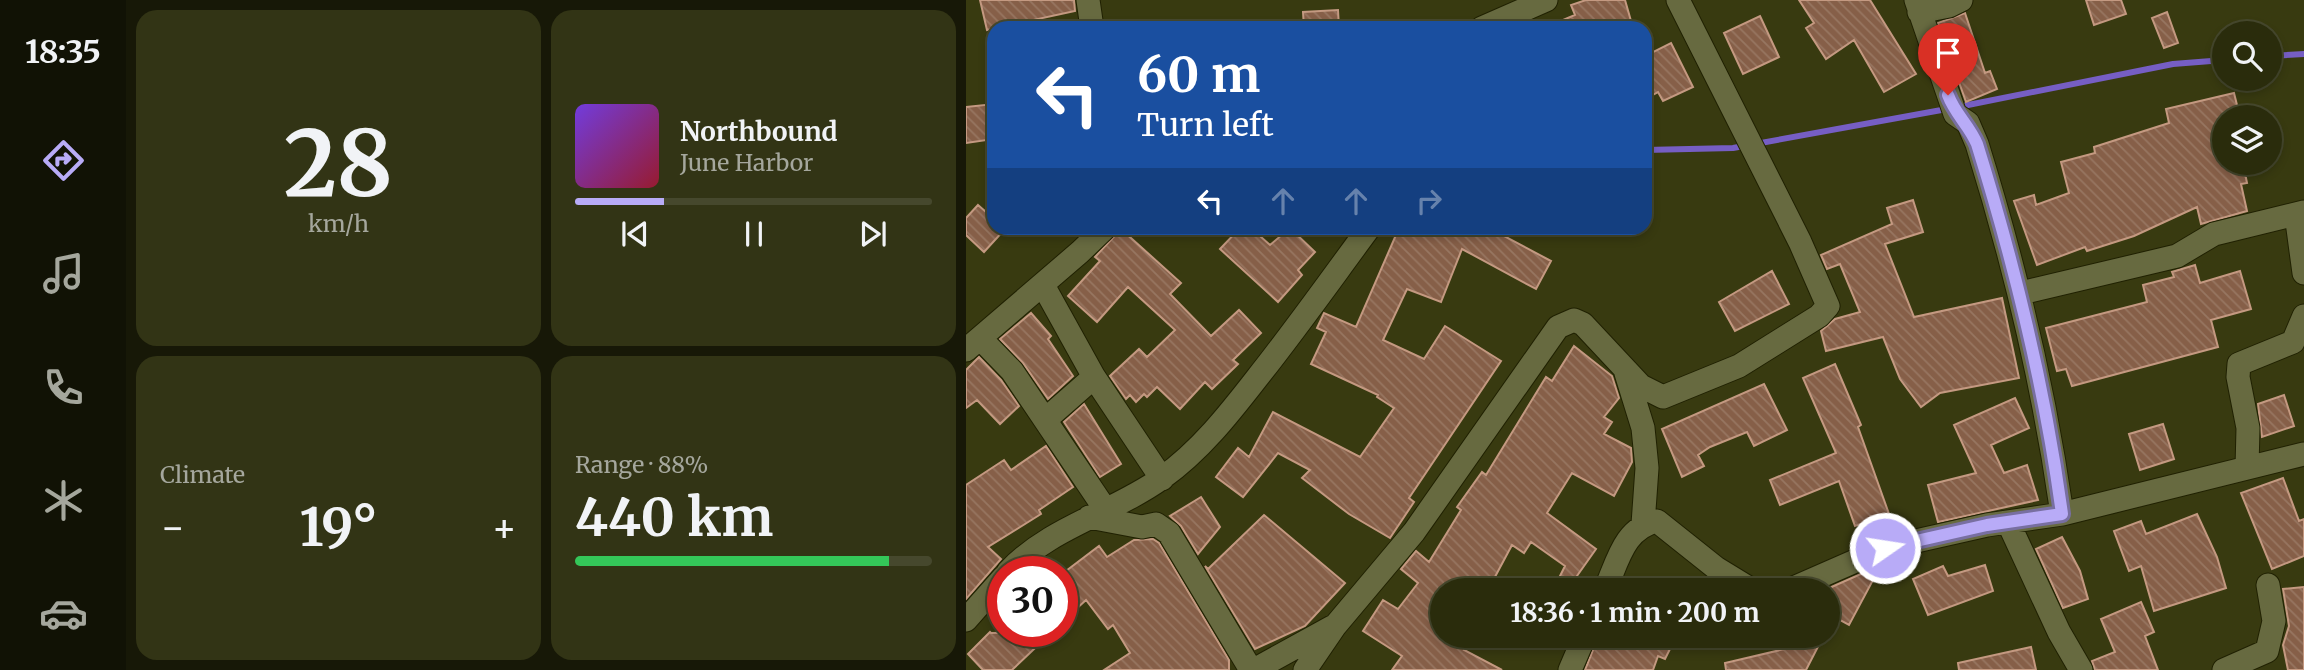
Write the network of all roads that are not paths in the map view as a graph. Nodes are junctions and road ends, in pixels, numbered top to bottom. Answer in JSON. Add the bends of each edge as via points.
{"nodes":[{"id":1,"x":1088,"y":0,"type":"edge"},
{"id":2,"x":1678,"y":0,"type":"edge"},
{"id":3,"x":1961,"y":0,"type":"edge"},
{"id":4,"x":1537,"y":2,"type":"edge"},
{"id":5,"x":1918,"y":6,"type":"edge"},
{"id":6,"x":1091,"y":21,"type":"edge"},
{"id":7,"x":1497,"y":21,"type":"edge"},
{"id":8,"x":2300,"y":213,"type":"edge"},
{"id":9,"x":1097,"y":235,"type":"edge"},
{"id":10,"x":1364,"y":235,"type":"edge"},
{"id":11,"x":2304,"y":273,"type":"edge"},
{"id":12,"x":1043,"y":285,"type":"junction"},
{"id":13,"x":2021,"y":293,"type":"junction"},
{"id":14,"x":2304,"y":316,"type":"edge"},
{"id":15,"x":973,"y":344,"type":"edge"},
{"id":16,"x":1625,"y":370,"type":"junction"},
{"id":17,"x":1094,"y":377,"type":"junction"},
{"id":18,"x":1663,"y":397,"type":"junction"},
{"id":19,"x":1045,"y":421,"type":"junction"},
{"id":20,"x":1643,"y":428,"type":"junction"},
{"id":21,"x":2304,"y":454,"type":"edge"},
{"id":22,"x":2247,"y":468,"type":"junction"},
{"id":23,"x":1154,"y":483,"type":"junction"},
{"id":24,"x":1097,"y":513,"type":"junction"},
{"id":25,"x":2062,"y":514,"type":"junction"},
{"id":26,"x":2008,"y":522,"type":"junction"},
{"id":27,"x":1643,"y":524,"type":"junction"},
{"id":28,"x":1142,"y":527,"type":"junction"},
{"id":29,"x":1029,"y":556,"type":"edge"},
{"id":30,"x":1610,"y":578,"type":"edge"},
{"id":31,"x":1732,"y":578,"type":"edge"},
{"id":32,"x":1816,"y":578,"type":"edge"},
{"id":33,"x":2268,"y":585,"type":"dead end"},
{"id":34,"x":987,"y":596,"type":"edge"},
{"id":35,"x":966,"y":620,"type":"edge"},
{"id":36,"x":1335,"y":626,"type":"junction"},
{"id":37,"x":1580,"y":648,"type":"edge"},
{"id":38,"x":1252,"y":670,"type":"edge"},
{"id":39,"x":1305,"y":670,"type":"edge"},
{"id":40,"x":1570,"y":670,"type":"edge"},
{"id":41,"x":2081,"y":670,"type":"edge"},
{"id":42,"x":2224,"y":670,"type":"edge"}],
"edges":[{"from":1,"to":6,"type":"street"},
{"from":2,"to":18,"type":"street","via":[[1828,306],[1739,366]]},
{"from":3,"to":5,"type":"street","via":[[1949,6]]},
{"from":4,"to":7,"type":"street"},
{"from":5,"to":13,"type":"street","via":[[1955,114],[1968,123],[1977,144]]},
{"from":8,"to":11,"type":"street"},
{"from":8,"to":13,"type":"street","via":[[2214,234],[2178,257]]},
{"from":9,"to":12,"type":"street"},
{"from":10,"to":23,"type":"street","via":[[1223,421]]},
{"from":12,"to":15,"type":"street"},
{"from":12,"to":17,"type":"street"},
{"from":13,"to":25,"type":"street","via":[[2050,430]]},
{"from":14,"to":22,"type":"street","via":[[2293,342],[2239,364],[2248,428]]},
{"from":15,"to":19,"type":"street","via":[[1012,370]]},
{"from":16,"to":18,"type":"street","via":[[1641,386]]},
{"from":16,"to":20,"type":"street"},
{"from":16,"to":36,"type":"street","via":[[1583,324],[1574,320],[1558,327],[1414,533]]},
{"from":17,"to":19,"type":"street"},
{"from":17,"to":23,"type":"street"},
{"from":18,"to":20,"type":"street"},
{"from":19,"to":24,"type":"street"},
{"from":20,"to":27,"type":"street","via":[[1647,468]]},
{"from":21,"to":22,"type":"street"},
{"from":22,"to":25,"type":"street"},
{"from":23,"to":24,"type":"street"},
{"from":23,"to":28,"type":"street"},
{"from":24,"to":28,"type":"street"},
{"from":24,"to":29,"type":"street"},
{"from":25,"to":26,"type":"street"},
{"from":26,"to":32,"type":"street","via":[[1885,548]]},
{"from":26,"to":41,"type":"street"},
{"from":27,"to":30,"type":"street","via":[[1630,534]]},
{"from":27,"to":31,"type":"street","via":[[1657,521]]},
{"from":28,"to":38,"type":"street","via":[[1156,524],[1169,533]]},
{"from":33,"to":42,"type":"street","via":[[2274,621],[2267,651]]},
{"from":34,"to":35,"type":"street"},
{"from":36,"to":38,"type":"street"},
{"from":36,"to":39,"type":"street"},
{"from":37,"to":40,"type":"street"}]}
